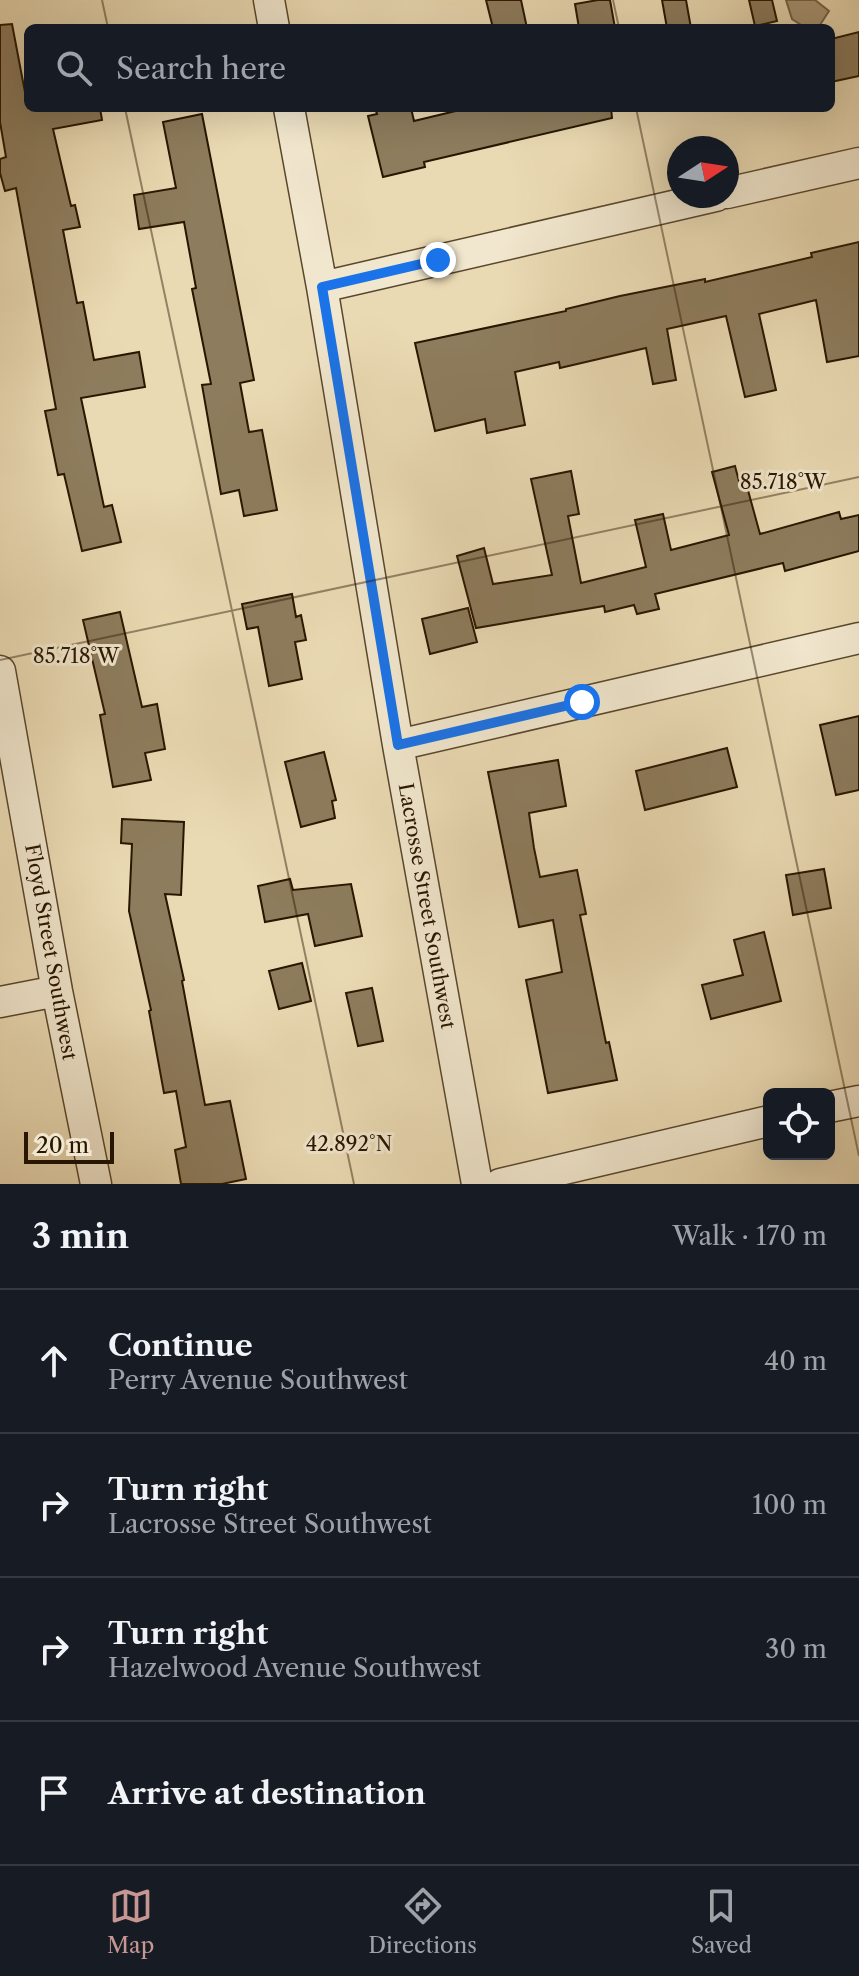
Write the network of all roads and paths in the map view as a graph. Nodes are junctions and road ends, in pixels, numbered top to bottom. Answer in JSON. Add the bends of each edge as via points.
{"nodes":[{"id":1,"x":269,"y":0,"type":"edge"},
{"id":2,"x":273,"y":24,"type":"edge"},
{"id":3,"x":290,"y":112,"type":"edge"},
{"id":4,"x":859,"y":163,"type":"edge"},
{"id":5,"x":739,"y":190,"type":"edge"},
{"id":6,"x":667,"y":207,"type":"edge"},
{"id":7,"x":322,"y":287,"type":"junction"},
{"id":8,"x":859,"y":638,"type":"edge"},
{"id":9,"x":0,"y":671,"type":"edge"},
{"id":10,"x":398,"y":745,"type":"junction"},
{"id":11,"x":57,"y":991,"type":"junction"},
{"id":12,"x":0,"y":1002,"type":"edge"},
{"id":13,"x":859,"y":1101,"type":"edge"},
{"id":14,"x":835,"y":1106,"type":"edge"},
{"id":15,"x":763,"y":1122,"type":"edge"},
{"id":16,"x":96,"y":1184,"type":"edge"},
{"id":17,"x":477,"y":1184,"type":"edge"},
{"id":18,"x":500,"y":1184,"type":"edge"}],
"edges":[{"from":1,"to":2,"type":"street"},
{"from":3,"to":7,"type":"street","name":"Lacrosse Street Southwest"},
{"from":4,"to":5,"type":"street"},
{"from":6,"to":7,"type":"street"},
{"from":7,"to":10,"type":"street","name":"Lacrosse Street Southwest"},
{"from":8,"to":10,"type":"street"},
{"from":9,"to":11,"type":"street","name":"Floyd Street Southwest"},
{"from":10,"to":17,"type":"street","name":"Lacrosse Street Southwest"},
{"from":11,"to":12,"type":"street"},
{"from":11,"to":16,"type":"street","name":"Floyd Street Southwest"},
{"from":13,"to":14,"type":"street"},
{"from":15,"to":18,"type":"street"}]}
